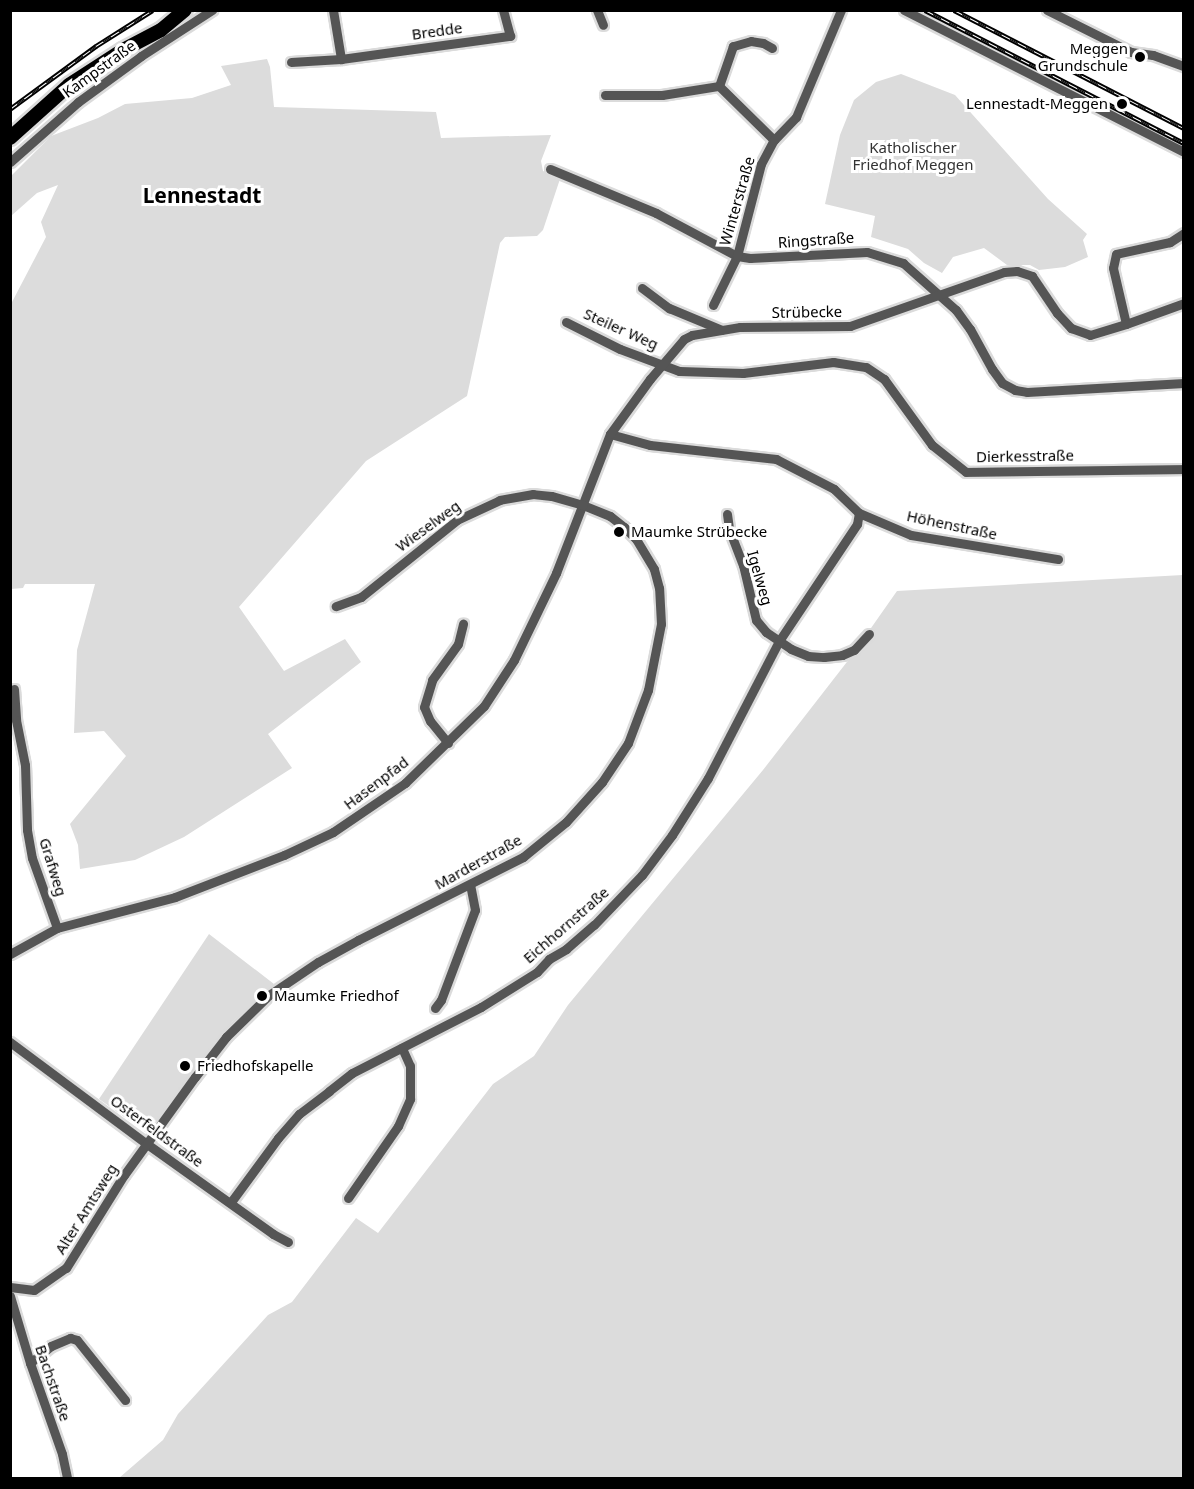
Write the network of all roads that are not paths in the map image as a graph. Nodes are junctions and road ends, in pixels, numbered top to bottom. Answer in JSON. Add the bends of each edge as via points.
{"nodes":[{"id":1,"x":185,"y":10,"type":"edge"},
{"id":2,"x":212,"y":10,"type":"edge"},
{"id":3,"x":333,"y":10,"type":"edge"},
{"id":4,"x":503,"y":10,"type":"edge"},
{"id":5,"x":597,"y":10,"type":"edge"},
{"id":6,"x":841,"y":10,"type":"edge"},
{"id":7,"x":904,"y":10,"type":"edge"},
{"id":8,"x":1047,"y":10,"type":"edge"},
{"id":9,"x":603,"y":25,"type":"dead end"},
{"id":10,"x":772,"y":48,"type":"dead end"},
{"id":11,"x":341,"y":59,"type":"junction"},
{"id":12,"x":291,"y":62,"type":"dead end"},
{"id":13,"x":1184,"y":66,"type":"edge"},
{"id":14,"x":719,"y":86,"type":"junction"},
{"id":15,"x":605,"y":95,"type":"dead end"},
{"id":16,"x":10,"y":138,"type":"edge"},
{"id":17,"x":774,"y":140,"type":"junction"},
{"id":18,"x":1184,"y":152,"type":"edge"},
{"id":19,"x":10,"y":162,"type":"edge"},
{"id":20,"x":550,"y":170,"type":"dead end"},
{"id":21,"x":1184,"y":233,"type":"edge"},
{"id":22,"x":737,"y":256,"type":"junction"},
{"id":23,"x":642,"y":288,"type":"dead end"},
{"id":24,"x":938,"y":295,"type":"junction"},
{"id":25,"x":1184,"y":303,"type":"edge"},
{"id":26,"x":713,"y":305,"type":"dead end"},
{"id":27,"x":566,"y":322,"type":"dead end"},
{"id":28,"x":1126,"y":324,"type":"junction"},
{"id":29,"x":722,"y":330,"type":"junction"},
{"id":30,"x":663,"y":364,"type":"junction"},
{"id":31,"x":1184,"y":383,"type":"edge"},
{"id":32,"x":610,"y":434,"type":"junction"},
{"id":33,"x":1184,"y":469,"type":"edge"},
{"id":34,"x":583,"y":506,"type":"junction"},
{"id":35,"x":859,"y":513,"type":"junction"},
{"id":36,"x":727,"y":514,"type":"dead end"},
{"id":37,"x":1058,"y":559,"type":"dead end"},
{"id":38,"x":336,"y":606,"type":"dead end"},
{"id":39,"x":463,"y":624,"type":"dead end"},
{"id":40,"x":869,"y":634,"type":"dead end"},
{"id":41,"x":779,"y":642,"type":"junction"},
{"id":42,"x":14,"y":689,"type":"dead end"},
{"id":43,"x":448,"y":743,"type":"junction"},
{"id":44,"x":470,"y":885,"type":"junction"},
{"id":45,"x":57,"y":928,"type":"junction"},
{"id":46,"x":10,"y":954,"type":"edge"},
{"id":47,"x":435,"y":1008,"type":"dead end"},
{"id":48,"x":10,"y":1041,"type":"edge"},
{"id":49,"x":402,"y":1048,"type":"junction"},
{"id":50,"x":147,"y":1144,"type":"junction"},
{"id":51,"x":348,"y":1198,"type":"dead end"},
{"id":52,"x":231,"y":1202,"type":"junction"},
{"id":53,"x":288,"y":1242,"type":"dead end"},
{"id":54,"x":10,"y":1287,"type":"edge"},
{"id":55,"x":10,"y":1296,"type":"edge"},
{"id":56,"x":30,"y":1363,"type":"junction"},
{"id":57,"x":125,"y":1400,"type":"dead end"},
{"id":58,"x":68,"y":1479,"type":"edge"}],
"edges":[{"from":1,"to":16,"type":"main road","via":[[161,30],[69,85]]},
{"from":2,"to":19,"type":"street","name":"Kampstraße","via":[[78,102]]},
{"from":3,"to":11,"type":"street"},
{"from":4,"to":11,"type":"street","name":"Bredde","via":[[510,36]]},
{"from":5,"to":9,"type":"street"},
{"from":6,"to":17,"type":"street","name":"Winterstraße","via":[[796,117]]},
{"from":7,"to":18,"type":"street"},
{"from":8,"to":13,"type":"street","via":[[1131,52]]},
{"from":10,"to":14,"type":"street","via":[[751,41],[733,46]]},
{"from":11,"to":12,"type":"street","name":"Bredde"},
{"from":14,"to":15,"type":"street","via":[[663,94]]},
{"from":14,"to":17,"type":"street"},
{"from":17,"to":22,"type":"street","name":"Winterstraße","via":[[761,164]]},
{"from":20,"to":22,"type":"street","name":"Ringstraße","via":[[656,213]]},
{"from":21,"to":28,"type":"street","via":[[1170,242],[1116,254],[1113,268]]},
{"from":22,"to":24,"type":"street","name":"Ringstraße","via":[[867,252],[903,263]]},
{"from":22,"to":26,"type":"street","name":"Winterstraße"},
{"from":23,"to":29,"type":"street","via":[[669,308]]},
{"from":24,"to":28,"type":"street","name":"Strübecke","via":[[1004,272],[1025,272],[1071,328],[1090,335]]},
{"from":24,"to":29,"type":"street","name":"Strübecke","via":[[850,326]]},
{"from":24,"to":31,"type":"street","name":"Ringstraße","via":[[970,329],[1002,383],[1014,390]]},
{"from":25,"to":28,"type":"street"},
{"from":27,"to":30,"type":"street","name":"Steiler Weg","via":[[620,349]]},
{"from":29,"to":30,"type":"street","name":"Strübecke","via":[[684,339]]},
{"from":30,"to":32,"type":"street","name":"Strübecke"},
{"from":30,"to":33,"type":"street","name":"Dierkesstraße","via":[[679,371],[708,373],[780,370],[833,362],[866,367],[884,379],[932,445],[966,472]]},
{"from":32,"to":34,"type":"street","name":"Strübecke"},
{"from":32,"to":35,"type":"street","name":"Höhenstraße","via":[[650,445],[776,459],[834,489]]},
{"from":34,"to":38,"type":"street","name":"Wieselweg","via":[[533,494],[481,507],[426,543],[361,597]]},
{"from":34,"to":43,"type":"street","name":"Hasenpfad","via":[[539,612],[514,660],[484,706]]},
{"from":34,"to":44,"type":"street","name":"Marderstraße","via":[[624,526],[658,578],[661,624],[648,690],[620,757],[566,822],[523,857]]},
{"from":35,"to":37,"type":"street","name":"Höhenstraße","via":[[911,535]]},
{"from":35,"to":41,"type":"street","name":"Eichhornstraße","via":[[857,524]]},
{"from":36,"to":41,"type":"street","name":"Igelweg","via":[[756,620]]},
{"from":39,"to":43,"type":"street","via":[[458,644],[432,680],[424,707],[430,722]]},
{"from":40,"to":41,"type":"street","name":"Igelweg","via":[[854,650],[824,657],[808,656]]},
{"from":41,"to":49,"type":"street","name":"Eichhornstraße","via":[[708,778],[672,835],[614,906],[537,972],[481,1007]]},
{"from":42,"to":45,"type":"street","name":"Grafweg","via":[[25,765],[30,849]]},
{"from":43,"to":45,"type":"street","name":"Hasenpfad","via":[[382,800],[304,846],[175,897]]},
{"from":44,"to":47,"type":"street","via":[[475,909]]},
{"from":44,"to":50,"type":"street","name":"Marderstraße","via":[[318,962],[269,995],[226,1037]]},
{"from":45,"to":46,"type":"street"},
{"from":48,"to":50,"type":"street","name":"Osterfeldstraße"},
{"from":49,"to":51,"type":"street","via":[[410,1066],[410,1099],[398,1126]]},
{"from":49,"to":52,"type":"street","name":"Eichhornstraße","via":[[352,1073],[299,1114]]},
{"from":50,"to":52,"type":"street","name":"Osterfeldstraße"},
{"from":50,"to":54,"type":"street","name":"Alter Amtsweg","via":[[66,1268],[34,1290]]},
{"from":52,"to":53,"type":"street","name":"Osterfeldstraße"},
{"from":55,"to":56,"type":"street","name":"Bachstraße"},
{"from":56,"to":57,"type":"street","via":[[51,1346],[70,1338],[77,1340]]},
{"from":56,"to":58,"type":"street","name":"Bachstraße"}]}
